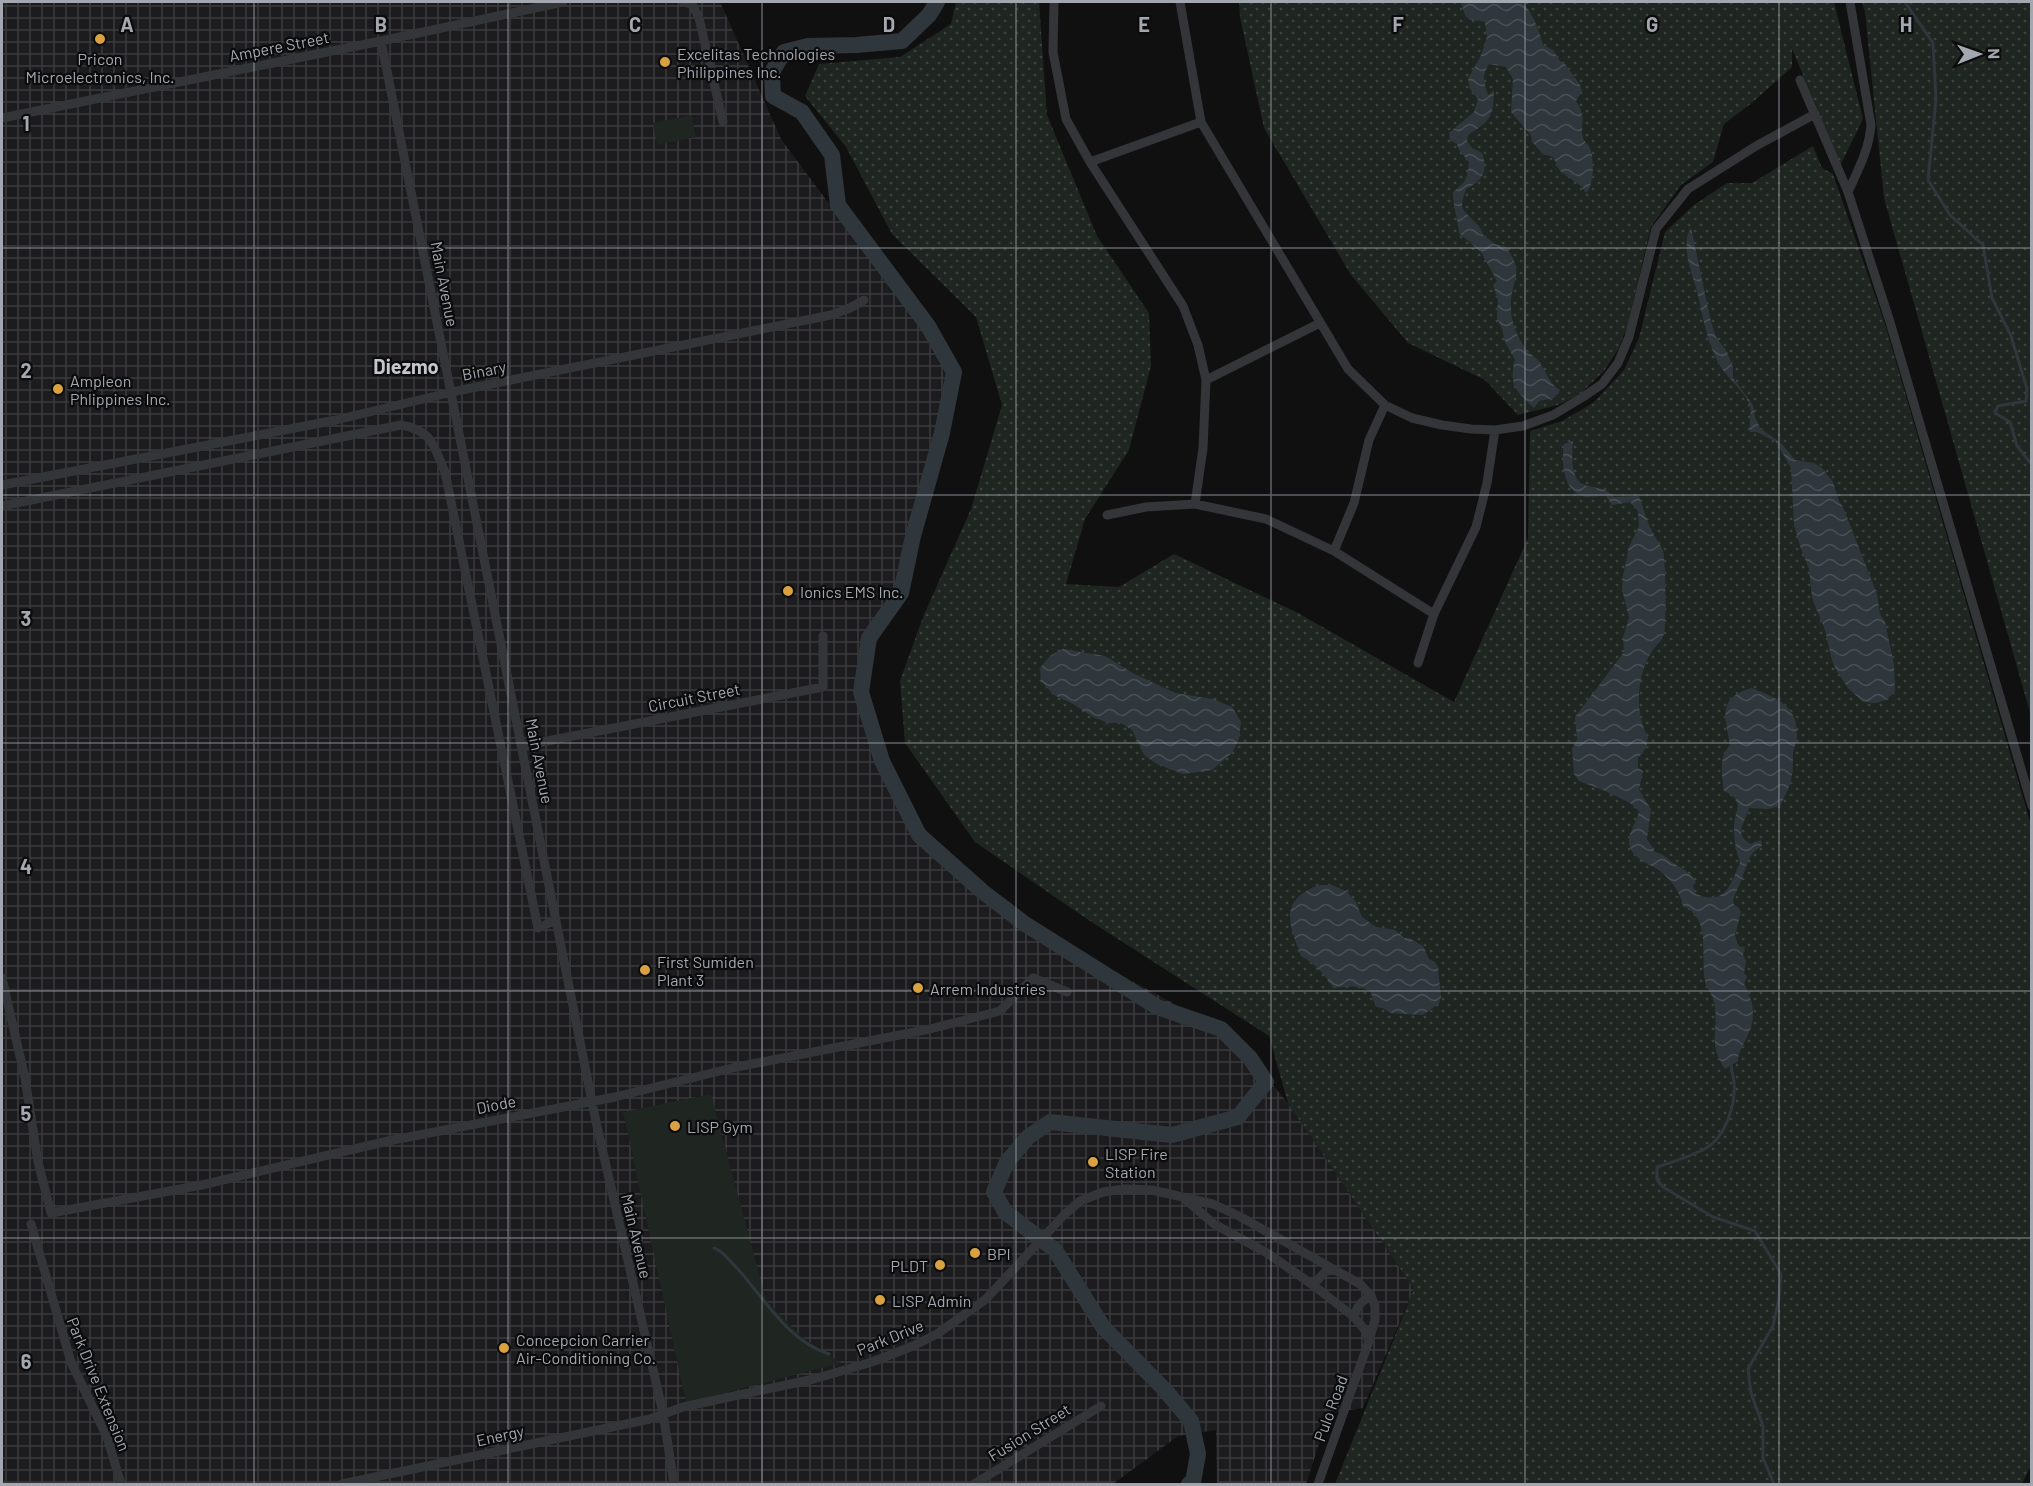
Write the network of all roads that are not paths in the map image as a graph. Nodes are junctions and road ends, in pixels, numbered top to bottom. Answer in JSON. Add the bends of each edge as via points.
{"nodes":[{"id":1,"x":563,"y":2,"type":"edge"},
{"id":2,"x":684,"y":2,"type":"edge"},
{"id":3,"x":1054,"y":2,"type":"edge"},
{"id":4,"x":1180,"y":2,"type":"edge"},
{"id":5,"x":1850,"y":2,"type":"edge"},
{"id":6,"x":381,"y":41,"type":"junction"},
{"id":7,"x":1800,"y":80,"type":"dead end"},
{"id":8,"x":1815,"y":114,"type":"junction"},
{"id":9,"x":2,"y":118,"type":"edge"},
{"id":10,"x":723,"y":122,"type":"dead end"},
{"id":11,"x":1201,"y":122,"type":"junction"},
{"id":12,"x":1090,"y":162,"type":"junction"},
{"id":13,"x":1848,"y":192,"type":"junction"},
{"id":14,"x":864,"y":300,"type":"dead end"},
{"id":15,"x":1320,"y":322,"type":"junction"},
{"id":16,"x":1206,"y":380,"type":"junction"},
{"id":17,"x":452,"y":392,"type":"junction"},
{"id":18,"x":1385,"y":405,"type":"junction"},
{"id":19,"x":1495,"y":430,"type":"junction"},
{"id":20,"x":2,"y":485,"type":"edge"},
{"id":21,"x":1194,"y":504,"type":"junction"},
{"id":22,"x":2,"y":506,"type":"edge"},
{"id":23,"x":1107,"y":515,"type":"dead end"},
{"id":24,"x":1334,"y":551,"type":"junction"},
{"id":25,"x":1434,"y":614,"type":"junction"},
{"id":26,"x":823,"y":636,"type":"dead end"},
{"id":27,"x":1418,"y":663,"type":"dead end"},
{"id":28,"x":522,"y":746,"type":"junction"},
{"id":29,"x":2031,"y":806,"type":"edge"},
{"id":30,"x":556,"y":920,"type":"junction"},
{"id":31,"x":2,"y":978,"type":"edge"},
{"id":32,"x":1067,"y":992,"type":"dead end"},
{"id":33,"x":591,"y":1101,"type":"junction"},
{"id":34,"x":1185,"y":1199,"type":"junction"},
{"id":35,"x":31,"y":1224,"type":"dead end"},
{"id":36,"x":1334,"y":1269,"type":"junction"},
{"id":37,"x":1313,"y":1285,"type":"junction"},
{"id":38,"x":1371,"y":1296,"type":"junction"},
{"id":39,"x":1354,"y":1317,"type":"junction"},
{"id":40,"x":1369,"y":1341,"type":"junction"},
{"id":41,"x":1101,"y":1406,"type":"dead end"},
{"id":42,"x":663,"y":1413,"type":"junction"},
{"id":43,"x":121,"y":1485,"type":"edge"},
{"id":44,"x":342,"y":1485,"type":"edge"},
{"id":45,"x":674,"y":1485,"type":"edge"},
{"id":46,"x":974,"y":1485,"type":"edge"},
{"id":47,"x":1318,"y":1485,"type":"edge"}],
"edges":[{"from":1,"to":6,"type":"street","name":"Ampere Street"},
{"from":2,"to":10,"type":"street","via":[[692,4],[699,18]]},
{"from":3,"to":12,"type":"street","via":[[1053,52],[1066,119]]},
{"from":4,"to":11,"type":"street"},
{"from":5,"to":13,"type":"street","via":[[1871,125],[1870,140]]},
{"from":6,"to":9,"type":"street","name":"Ampere Street"},
{"from":6,"to":17,"type":"street","name":"Main Avenue"},
{"from":7,"to":8,"type":"street"},
{"from":8,"to":13,"type":"street"},
{"from":8,"to":19,"type":"street","via":[[1688,189],[1656,229],[1629,338],[1618,363],[1602,384],[1553,415],[1523,426]]},
{"from":11,"to":12,"type":"street"},
{"from":11,"to":15,"type":"street"},
{"from":12,"to":16,"type":"street","via":[[1183,306]]},
{"from":13,"to":29,"type":"street"},
{"from":14,"to":17,"type":"street","name":"Binary","via":[[831,315]]},
{"from":15,"to":16,"type":"street"},
{"from":15,"to":18,"type":"street","via":[[1347,369]]},
{"from":16,"to":21,"type":"street","via":[[1203,448]]},
{"from":17,"to":20,"type":"street","name":"Binary","via":[[316,424]]},
{"from":17,"to":28,"type":"street","name":"Main Avenue"},
{"from":18,"to":19,"type":"street","via":[[1412,418],[1442,425]]},
{"from":18,"to":24,"type":"street","via":[[1369,440],[1354,503]]},
{"from":19,"to":25,"type":"street","via":[[1476,527]]},
{"from":21,"to":23,"type":"street","via":[[1146,507]]},
{"from":21,"to":24,"type":"street","via":[[1266,519]]},
{"from":22,"to":30,"type":"street","via":[[401,424],[418,428],[431,439],[446,472],[538,928]]},
{"from":24,"to":25,"type":"street"},
{"from":25,"to":27,"type":"street"},
{"from":26,"to":28,"type":"street","name":"Circuit Street","via":[[823,687]]},
{"from":28,"to":30,"type":"street","name":"Main Avenue"},
{"from":30,"to":33,"type":"street","name":"Main Avenue"},
{"from":31,"to":33,"type":"street","name":"Diode","via":[[51,1213],[202,1185],[388,1141]]},
{"from":32,"to":33,"type":"street","name":"Diode","via":[[1033,978],[1000,1011]]},
{"from":33,"to":42,"type":"street","name":"Main Avenue"},
{"from":34,"to":36,"type":"street","name":"Park Drive","via":[[1213,1204],[1239,1216]]},
{"from":34,"to":37,"type":"street","name":"Park Drive","via":[[1214,1224],[1267,1253]]},
{"from":34,"to":42,"type":"street","name":"Park Drive","via":[[1152,1190],[1125,1189],[1080,1201],[986,1299],[937,1334],[872,1362]]},
{"from":35,"to":43,"type":"street","name":"Park Drive Extension","via":[[71,1362],[107,1437]]},
{"from":36,"to":37,"type":"street","via":[[1325,1272]]},
{"from":36,"to":38,"type":"street","name":"Park Drive","via":[[1360,1284]]},
{"from":37,"to":39,"type":"street","name":"Park Drive"},
{"from":38,"to":39,"type":"street","via":[[1357,1306]]},
{"from":38,"to":40,"type":"street","via":[[1375,1320]]},
{"from":39,"to":40,"type":"street","name":"Park Drive"},
{"from":40,"to":47,"type":"street","name":"Pulo Road"},
{"from":41,"to":46,"type":"street","name":"Fusion Street"},
{"from":42,"to":44,"type":"street","name":"Energy","via":[[650,1419]]},
{"from":42,"to":45,"type":"street","name":"Main Avenue"}]}
